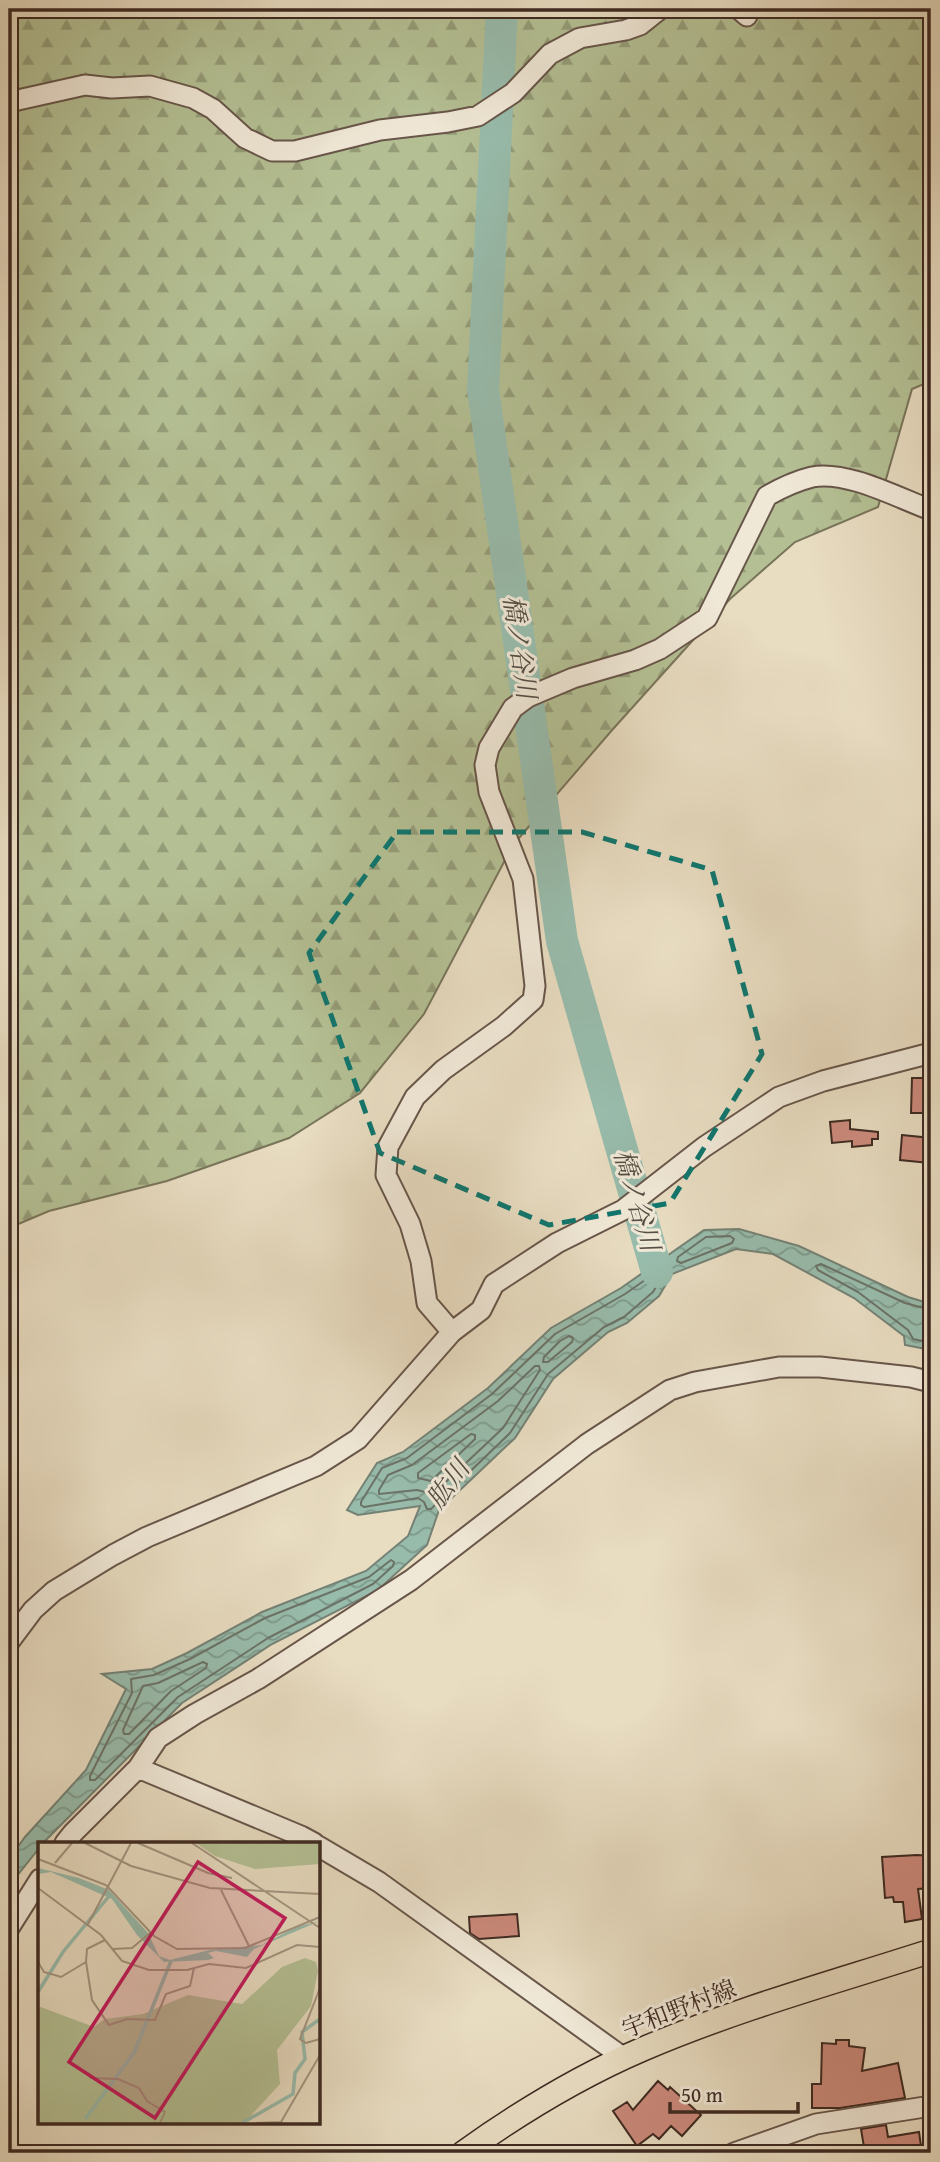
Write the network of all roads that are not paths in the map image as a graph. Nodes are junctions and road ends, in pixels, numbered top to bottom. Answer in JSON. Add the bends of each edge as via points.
{"nodes":[{"id":1,"x":660,"y":9,"type":"edge"},
{"id":2,"x":9,"y":102,"type":"edge"},
{"id":3,"x":931,"y":510,"type":"edge"},
{"id":4,"x":931,"y":1053,"type":"edge"},
{"id":5,"x":452,"y":1332,"type":"junction"},
{"id":6,"x":931,"y":1382,"type":"edge"},
{"id":7,"x":9,"y":1642,"type":"edge"},
{"id":8,"x":138,"y":1768,"type":"junction"},
{"id":9,"x":66,"y":1842,"type":"edge"},
{"id":10,"x":312,"y":1842,"type":"edge"},
{"id":11,"x":320,"y":1847,"type":"edge"},
{"id":12,"x":38,"y":1882,"type":"edge"},
{"id":13,"x":9,"y":1928,"type":"edge"},
{"id":14,"x":931,"y":1951,"type":"edge"},
{"id":15,"x":624,"y":2058,"type":"junction"},
{"id":16,"x":931,"y":2106,"type":"edge"},
{"id":17,"x":463,"y":2153,"type":"edge"},
{"id":18,"x":734,"y":2153,"type":"edge"}],
"edges":[{"from":1,"to":2,"type":"street","via":[[626,30],[580,38],[550,54],[513,93],[478,116],[380,130],[295,151],[272,150],[245,138],[193,98],[150,86],[85,85]]},
{"from":3,"to":5,"type":"street","via":[[842,477],[813,477],[785,486],[767,496],[707,618],[660,649],[528,697],[513,708],[489,748],[485,765],[489,792],[523,879],[533,1000],[415,1097],[388,1147],[386,1175],[410,1224],[427,1303]]},
{"from":4,"to":5,"type":"street","via":[[779,1097],[704,1147],[623,1210],[557,1243],[494,1284],[481,1310]]},
{"from":5,"to":7,"type":"street","via":[[358,1439],[316,1466],[147,1536],[113,1555],[54,1591]]},
{"from":6,"to":8,"type":"street","via":[[820,1367],[779,1367],[670,1390],[587,1444],[411,1580],[158,1738]]},
{"from":8,"to":9,"type":"street"},
{"from":8,"to":10,"type":"street"},
{"from":11,"to":15,"type":"street","via":[[379,1882]]},
{"from":12,"to":13,"type":"street"},
{"from":14,"to":15,"type":"main road","name":"宇和野村線","via":[[722,2019]]},
{"from":15,"to":17,"type":"main road","name":"宇和野村線","via":[[509,2120]]},
{"from":16,"to":18,"type":"street","via":[[816,2124]]}]}
